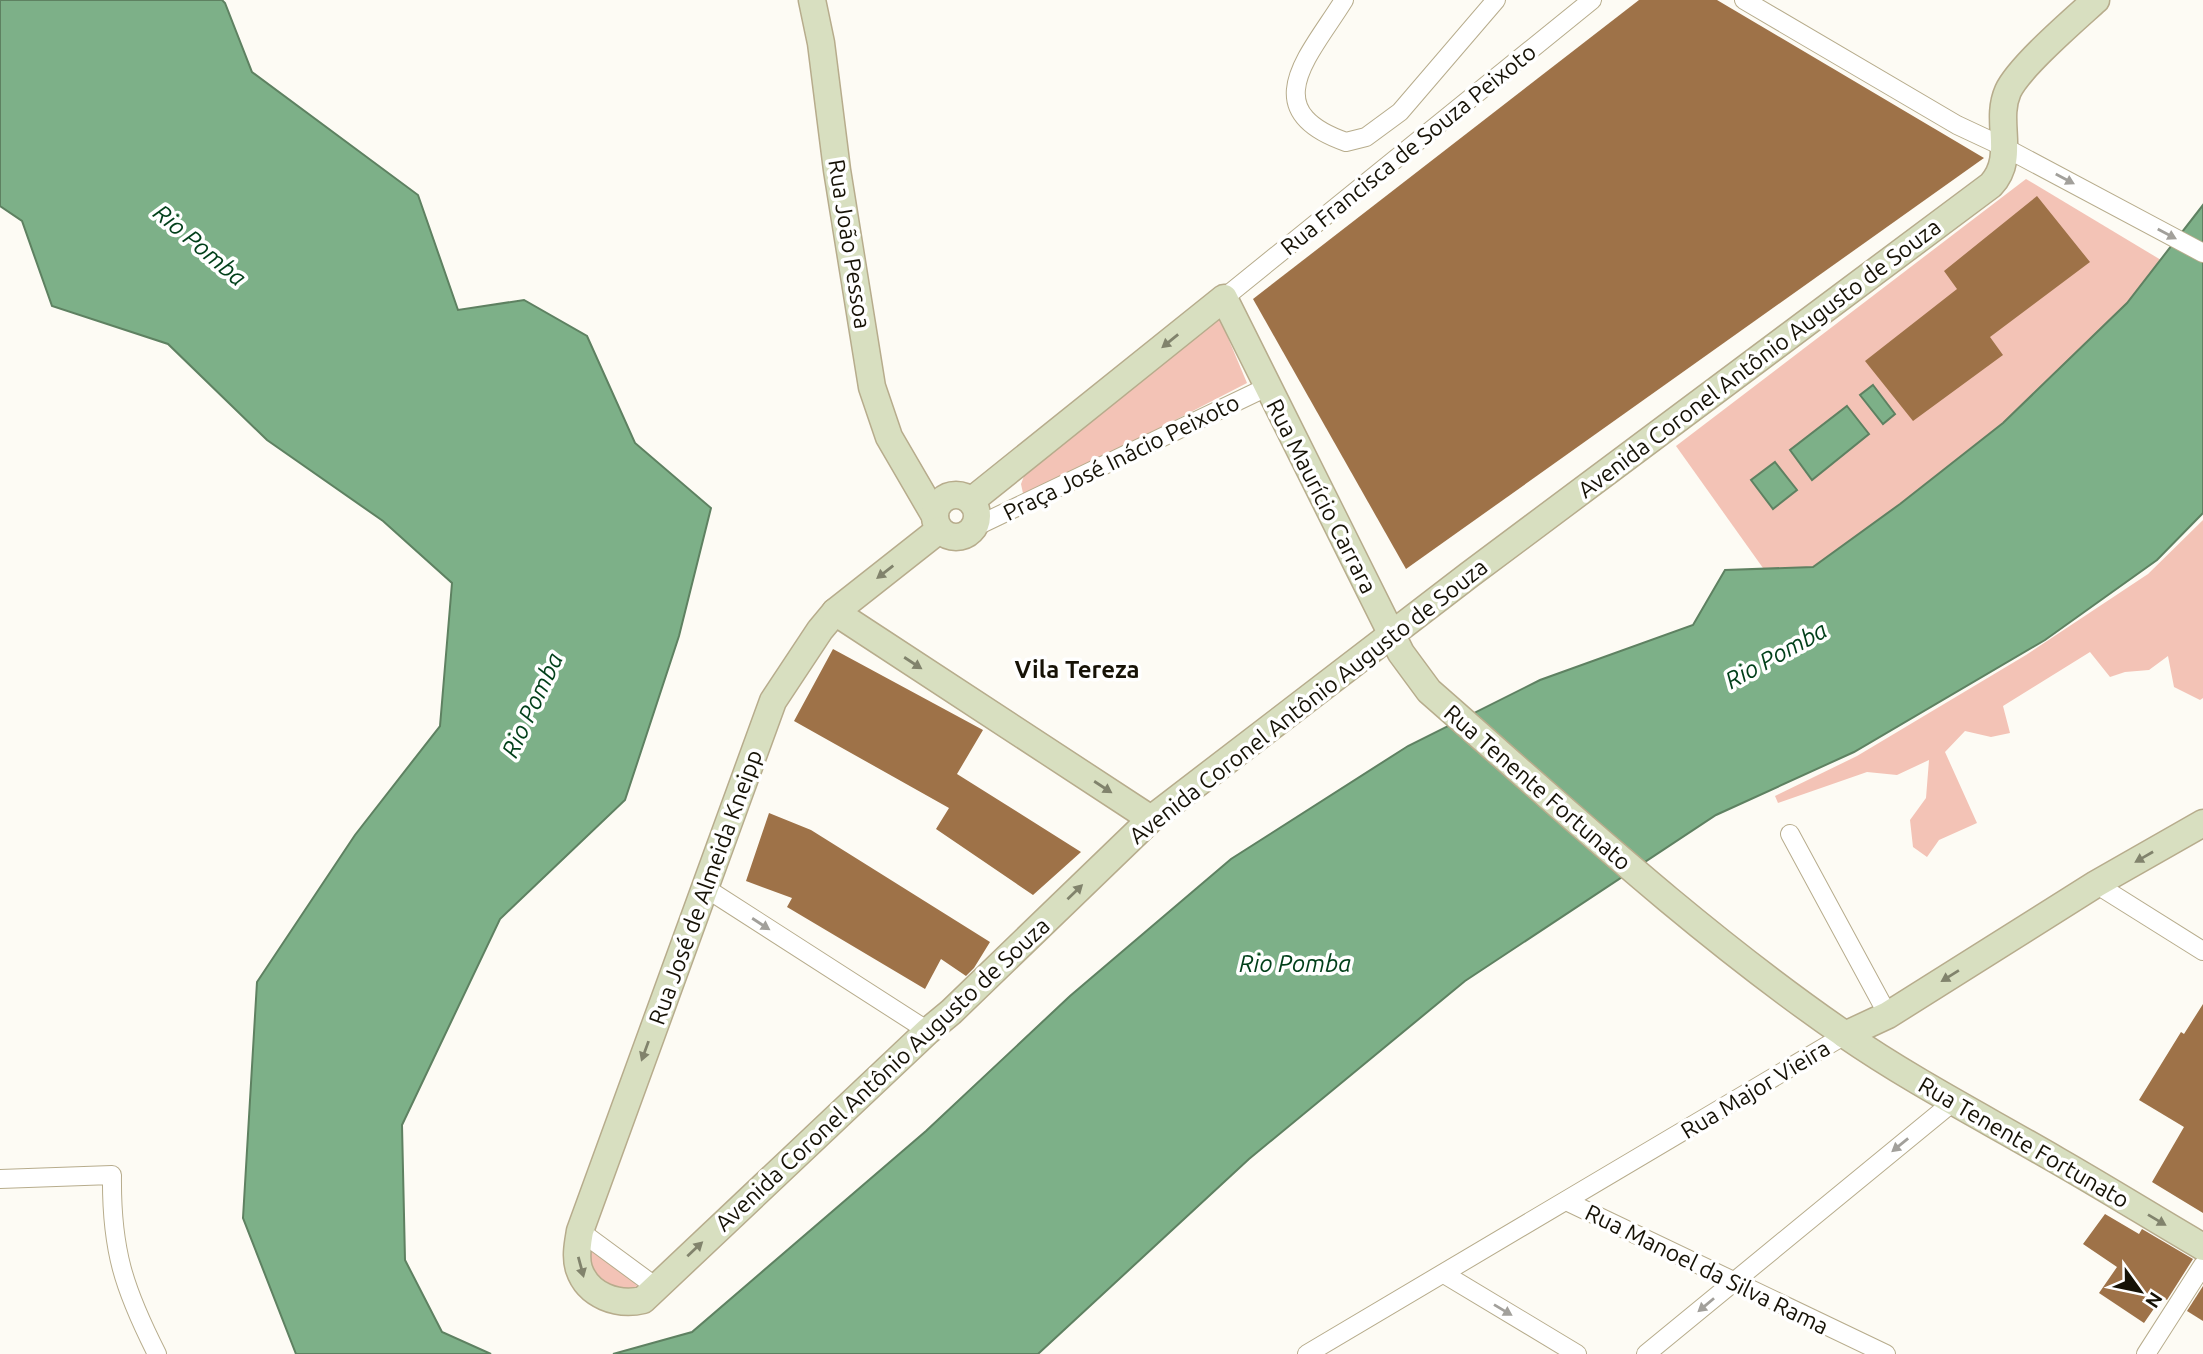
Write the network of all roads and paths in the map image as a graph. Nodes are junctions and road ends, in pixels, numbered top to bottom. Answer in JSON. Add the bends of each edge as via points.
{"nodes":[{"id":1,"x":812,"y":0,"type":"edge"},
{"id":2,"x":1344,"y":0,"type":"edge"},
{"id":3,"x":1496,"y":0,"type":"edge"},
{"id":4,"x":1592,"y":0,"type":"edge"},
{"id":5,"x":1744,"y":0,"type":"edge"},
{"id":6,"x":2096,"y":0,"type":"edge"},
{"id":7,"x":2004,"y":147,"type":"junction"},
{"id":8,"x":2203,"y":253,"type":"edge"},
{"id":9,"x":1224,"y":298,"type":"junction"},
{"id":10,"x":1267,"y":387,"type":"junction"},
{"id":11,"x":913,"y":479,"type":"junction"},
{"id":12,"x":962,"y":498,"type":"junction"},
{"id":13,"x":937,"y":523,"type":"junction"},
{"id":14,"x":975,"y":527,"type":"junction"},
{"id":15,"x":835,"y":612,"type":"junction"},
{"id":16,"x":1392,"y":634,"type":"junction"},
{"id":17,"x":1429,"y":691,"type":"joint"},
{"id":18,"x":1151,"y":819,"type":"junction"},
{"id":19,"x":2203,"y":823,"type":"edge"},
{"id":20,"x":1790,"y":834,"type":"dead end"},
{"id":21,"x":2096,"y":884,"type":"junction"},
{"id":22,"x":704,"y":887,"type":"junction"},
{"id":23,"x":2203,"y":951,"type":"edge"},
{"id":24,"x":1888,"y":1014,"type":"junction"},
{"id":25,"x":928,"y":1031,"type":"junction"},
{"id":26,"x":1846,"y":1035,"type":"junction"},
{"id":27,"x":1953,"y":1102,"type":"junction"},
{"id":28,"x":0,"y":1179,"type":"edge"},
{"id":29,"x":1566,"y":1201,"type":"junction"},
{"id":30,"x":580,"y":1231,"type":"junction"},
{"id":31,"x":2203,"y":1247,"type":"edge"},
{"id":32,"x":2203,"y":1265,"type":"edge"},
{"id":33,"x":1444,"y":1274,"type":"junction"},
{"id":34,"x":1734,"y":1282,"type":"junction"},
{"id":35,"x":656,"y":1286,"type":"junction"},
{"id":36,"x":600,"y":1295,"type":"joint"},
{"id":37,"x":158,"y":1354,"type":"edge"},
{"id":38,"x":1307,"y":1354,"type":"edge"},
{"id":39,"x":1577,"y":1354,"type":"edge"},
{"id":40,"x":1646,"y":1354,"type":"edge"},
{"id":41,"x":1886,"y":1354,"type":"edge"},
{"id":42,"x":2146,"y":1354,"type":"edge"}],
"edges":[{"from":1,"to":11,"type":"street","name":"Rua João Pessoa","via":[[872,387],[888,438]]},
{"from":2,"to":3,"type":"street","via":[[1298,75],[1294,91],[1296,106],[1318,129],[1346,142],[1366,137],[1400,112]]},
{"from":4,"to":9,"type":"street","name":"Rua Francisca de Souza Peixoto"},
{"from":5,"to":7,"type":"street"},
{"from":6,"to":7,"type":"street","name":"Avenida Coronel Antônio Augusto de Souza","via":[[2013,82],[2005,103]]},
{"from":7,"to":8,"type":"street","one_way":true},
{"from":7,"to":16,"type":"street","name":"Avenida Coronel Antônio Augusto de Souza","via":[[2003,169],[1991,185]]},
{"from":9,"to":10,"type":"street","name":"Rua Maurício Carrara"},
{"from":9,"to":12,"type":"street","name":"Praça José Inácio Peixoto","one_way":true},
{"from":10,"to":14,"type":"street","name":"Praça José Inácio Peixoto"},
{"from":10,"to":16,"type":"street","name":"Rua Maurício Carrara"},
{"from":11,"to":12,"type":"street"},
{"from":11,"to":13,"type":"street","name":"Rua João Pessoa"},
{"from":12,"to":13,"type":"street","via":[[939,503]]},
{"from":12,"to":14,"type":"street","via":[[978,513]]},
{"from":13,"to":14,"type":"street","via":[[944,535],[957,538]]},
{"from":13,"to":15,"type":"street","name":"Rua José de Almeida Kneipp","one_way":true},
{"from":15,"to":18,"type":"street","one_way":true},
{"from":15,"to":22,"type":"street","name":"Rua José de Almeida Kneipp","via":[[773,701]]},
{"from":16,"to":17,"type":"street","name":"Rua Maurício Carrara"},
{"from":16,"to":18,"type":"street","name":"Avenida Coronel Antônio Augusto de Souza"},
{"from":17,"to":26,"type":"street","name":"Rua Tenente Fortunato","via":[[1648,883],[1762,975]]},
{"from":25,"to":18,"type":"street","name":"Avenida Coronel Antônio Augusto de Souza","one_way":true},
{"from":19,"to":21,"type":"street","name":"Rua Major Vieira","one_way":true},
{"from":20,"to":24,"type":"street"},
{"from":21,"to":23,"type":"street"},
{"from":21,"to":24,"type":"street","name":"Rua Major Vieira","one_way":true},
{"from":22,"to":25,"type":"street","one_way":true},
{"from":22,"to":30,"type":"street","name":"Rua José de Almeida Kneipp","one_way":true},
{"from":24,"to":26,"type":"street","name":"Rua Major Vieira"},
{"from":35,"to":25,"type":"street","name":"Avenida Coronel Antônio Augusto de Souza","one_way":true},
{"from":26,"to":27,"type":"street","name":"Rua Tenente Fortunato"},
{"from":26,"to":29,"type":"street","name":"Rua Major Vieira"},
{"from":27,"to":31,"type":"street","name":"Rua Tenente Fortunato","one_way":true},
{"from":27,"to":34,"type":"street","one_way":true},
{"from":28,"to":37,"type":"street","via":[[112,1175],[116,1250],[134,1307]]},
{"from":29,"to":33,"type":"street","name":"Rua Major Vieira"},
{"from":29,"to":34,"type":"street","name":"Rua Manoel da Silva Rama"},
{"from":30,"to":35,"type":"street"},
{"from":30,"to":36,"type":"street","name":"Rua José de Almeida Kneipp","one_way":true,"via":[[579,1268]]},
{"from":32,"to":42,"type":"street"},
{"from":33,"to":38,"type":"street","name":"Rua Major Vieira"},
{"from":33,"to":39,"type":"street","one_way":true},
{"from":34,"to":40,"type":"street","one_way":true},
{"from":34,"to":41,"type":"street","name":"Rua Manoel da Silva Rama"},
{"from":35,"to":36,"type":"street","name":"Avenida Coronel Antônio Augusto de Souza","via":[[643,1300],[632,1303]]}]}
